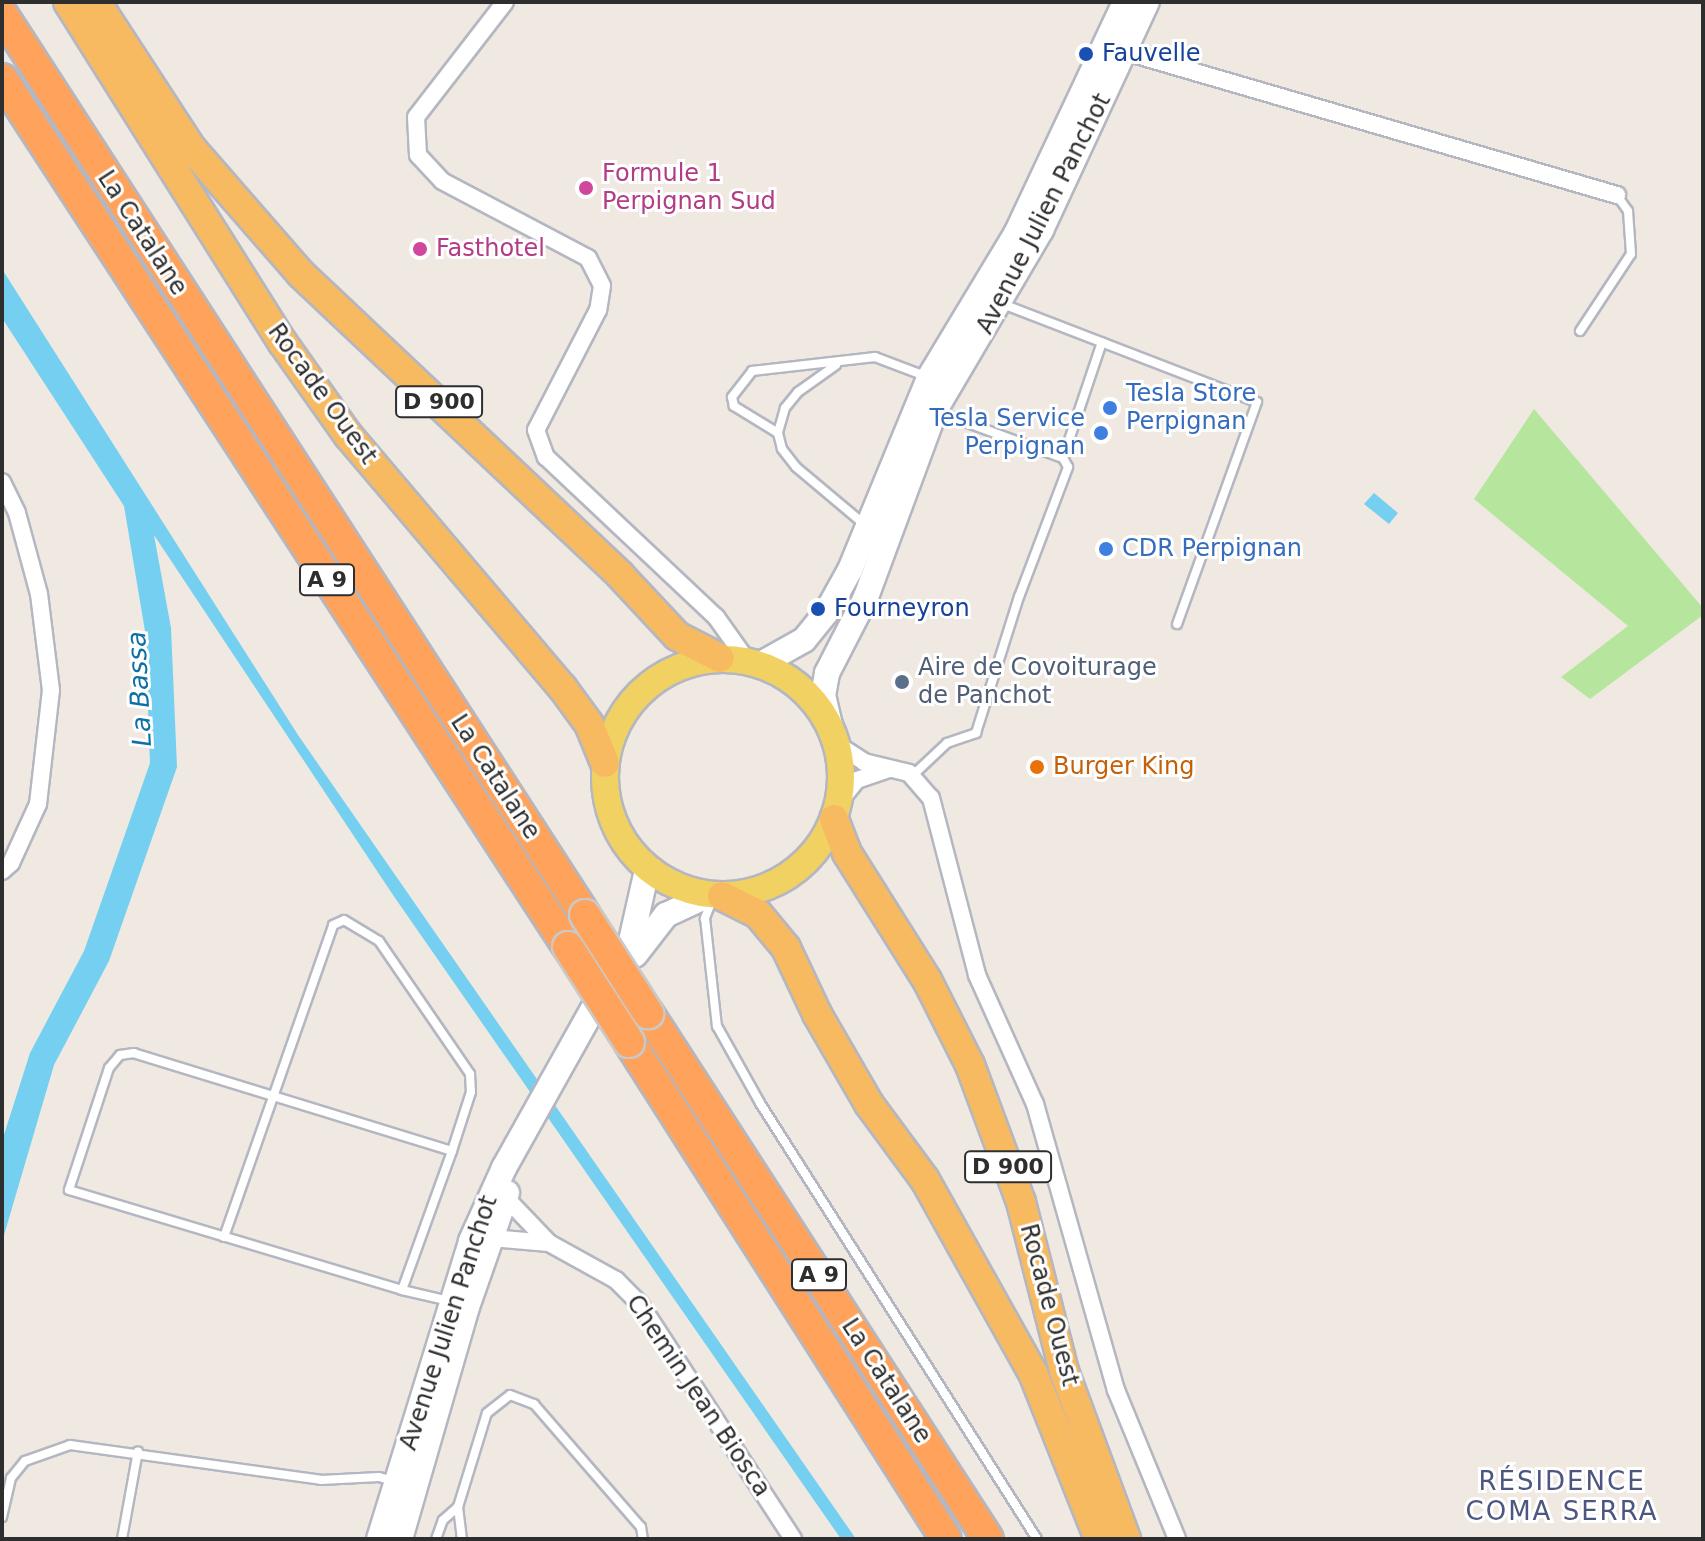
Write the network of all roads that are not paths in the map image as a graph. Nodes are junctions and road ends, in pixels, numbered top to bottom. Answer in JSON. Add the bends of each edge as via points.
{"nodes":[{"id":1,"x":68,"y":2,"type":"edge"},
{"id":2,"x":505,"y":2,"type":"edge"},
{"id":3,"x":1125,"y":2,"type":"edge"},
{"id":4,"x":1147,"y":2,"type":"edge"},
{"id":5,"x":95,"y":15,"type":"edge"},
{"id":6,"x":8,"y":24,"type":"edge"},
{"id":7,"x":1116,"y":49,"type":"junction"},
{"id":8,"x":8,"y":89,"type":"edge"},
{"id":9,"x":165,"y":132,"type":"junction"},
{"id":10,"x":1617,"y":195,"type":"joint"},
{"id":11,"x":991,"y":300,"type":"junction"},
{"id":12,"x":956,"y":331,"type":"junction"},
{"id":13,"x":1580,"y":331,"type":"dead end"},
{"id":14,"x":1102,"y":342,"type":"junction"},
{"id":15,"x":836,"y":365,"type":"junction"},
{"id":16,"x":929,"y":378,"type":"junction"},
{"id":17,"x":935,"y":410,"type":"junction"},
{"id":18,"x":778,"y":433,"type":"junction"},
{"id":19,"x":1063,"y":458,"type":"junction"},
{"id":20,"x":909,"y":476,"type":"junction"},
{"id":21,"x":2,"y":482,"type":"edge"},
{"id":22,"x":867,"y":527,"type":"junction"},
{"id":23,"x":885,"y":547,"type":"junction"},
{"id":24,"x":1177,"y":624,"type":"dead end"},
{"id":25,"x":742,"y":660,"type":"junction"},
{"id":26,"x":834,"y":738,"type":"junction"},
{"id":27,"x":605,"y":763,"type":"junction"},
{"id":28,"x":894,"y":768,"type":"junction"},
{"id":29,"x":912,"y":776,"type":"junction"},
{"id":30,"x":837,"y":810,"type":"junction"},
{"id":31,"x":647,"y":870,"type":"junction"},
{"id":32,"x":2,"y":871,"type":"edge"},
{"id":33,"x":713,"y":896,"type":"junction"},
{"id":34,"x":561,"y":1072,"type":"junction"},
{"id":35,"x":273,"y":1097,"type":"junction"},
{"id":36,"x":537,"y":1116,"type":"junction"},
{"id":37,"x":452,"y":1151,"type":"junction"},
{"id":38,"x":489,"y":1222,"type":"junction"},
{"id":39,"x":224,"y":1237,"type":"junction"},
{"id":40,"x":549,"y":1243,"type":"junction"},
{"id":41,"x":402,"y":1290,"type":"junction"},
{"id":42,"x":454,"y":1304,"type":"junction"},
{"id":43,"x":444,"y":1383,"type":"junction"},
{"id":44,"x":138,"y":1451,"type":"junction"},
{"id":45,"x":422,"y":1458,"type":"junction"},
{"id":46,"x":400,"y":1484,"type":"junction"},
{"id":47,"x":458,"y":1507,"type":"junction"},
{"id":48,"x":2,"y":1517,"type":"edge"},
{"id":49,"x":394,"y":1536,"type":"edge"},
{"id":50,"x":122,"y":1539,"type":"edge"},
{"id":51,"x":436,"y":1539,"type":"edge"},
{"id":52,"x":462,"y":1539,"type":"edge"},
{"id":53,"x":643,"y":1539,"type":"edge"},
{"id":54,"x":793,"y":1539,"type":"edge"},
{"id":55,"x":946,"y":1539,"type":"edge"},
{"id":56,"x":988,"y":1539,"type":"edge"},
{"id":57,"x":1037,"y":1539,"type":"edge"},
{"id":58,"x":1099,"y":1539,"type":"edge"},
{"id":59,"x":1126,"y":1539,"type":"edge"},
{"id":60,"x":1177,"y":1539,"type":"edge"}],
"edges":[{"from":1,"to":5,"type":"highway","name":"Rocade Ouest","number":"D 900"},
{"from":2,"to":25,"type":"street","via":[[416,117],[418,155],[442,181],[588,258],[602,286],[598,310],[542,413],[536,430],[542,448],[726,630]]},
{"from":3,"to":7,"type":"main road","name":"Avenue Julien Panchot"},
{"from":4,"to":7,"type":"main road","name":"Avenue Julien Panchot"},
{"from":5,"to":9,"type":"highway","name":"Rocade Ouest","number":"D 900"},
{"from":6,"to":56,"type":"highway","name":"La Catalane","number":"A 9","bridge":true},
{"from":7,"to":10,"type":"street"},
{"from":7,"to":11,"type":"main road","name":"Avenue Julien Panchot"},
{"from":8,"to":55,"type":"highway","name":"La Catalane","number":"A 9","bridge":true,"via":[[568,947]]},
{"from":9,"to":25,"type":"highway","name":"Rocade Ouest","number":"D 900","via":[[301,274],[620,575],[677,636]]},
{"from":9,"to":27,"type":"highway","name":"Rocade Ouest","number":"D 900","via":[[283,343],[348,435],[562,687],[589,724]]},
{"from":10,"to":13,"type":"lane","via":[[1628,211],[1631,254]]},
{"from":11,"to":12,"type":"main road","name":"Avenue Julien Panchot"},
{"from":11,"to":14,"type":"lane"},
{"from":11,"to":17,"type":"main road","name":"Avenue Julien Panchot"},
{"from":12,"to":16,"type":"main road","name":"Avenue Julien Panchot"},
{"from":12,"to":17,"type":"lane","via":[[956,342],[937,377]]},
{"from":14,"to":19,"type":"lane"},
{"from":14,"to":24,"type":"lane","via":[[1257,402]]},
{"from":15,"to":16,"type":"lane","via":[[875,357]]},
{"from":15,"to":18,"type":"lane","via":[[798,392],[785,408]]},
{"from":15,"to":18,"type":"lane","via":[[752,371],[742,379],[732,397],[734,406]]},
{"from":16,"to":20,"type":"lane","via":[[931,400],[901,456]]},
{"from":16,"to":22,"type":"main road","name":"Avenue Julien Panchot"},
{"from":17,"to":19,"type":"lane"},
{"from":17,"to":20,"type":"main road","name":"Avenue Julien Panchot"},
{"from":18,"to":22,"type":"lane","via":[[796,467]]},
{"from":19,"to":29,"type":"lane","via":[[1068,467],[976,733],[945,739]]},
{"from":20,"to":23,"type":"main road","name":"Avenue Julien Panchot"},
{"from":21,"to":32,"type":"street","via":[[17,513],[39,594],[51,690],[38,804],[11,863]]},
{"from":22,"to":23,"type":"lane"},
{"from":22,"to":25,"type":"main road","name":"Avenue Julien Panchot","via":[[826,613],[804,640]]},
{"from":23,"to":26,"type":"main road","name":"Avenue Julien Panchot","via":[[827,673],[823,696]]},
{"from":25,"to":26,"type":"main road","via":[[812,699]]},
{"from":25,"to":27,"type":"main road","via":[[673,669],[634,697],[620,717]]},
{"from":26,"to":28,"type":"street","via":[[864,762]]},
{"from":26,"to":30,"type":"main road"},
{"from":27,"to":31,"type":"main road","via":[[613,820]]},
{"from":28,"to":29,"type":"street"},
{"from":28,"to":30,"type":"street","via":[[870,773]]},
{"from":29,"to":60,"type":"street","via":[[931,798],[977,975],[1035,1104],[1116,1390]]},
{"from":30,"to":33,"type":"main road","via":[[815,853],[790,875],[761,890]]},
{"from":30,"to":59,"type":"highway","name":"Rocade Ouest","number":"D 900","via":[[847,853],[927,980],[970,1065],[1021,1202],[1064,1371]]},
{"from":31,"to":33,"type":"main road"},
{"from":31,"to":34,"type":"main road","name":"Avenue Julien Panchot","via":[[631,941]]},
{"from":33,"to":34,"type":"main road","name":"Avenue Julien Panchot","via":[[685,902],[651,930]]},
{"from":33,"to":57,"type":"lane","via":[[705,918],[717,1026],[760,1103]]},
{"from":33,"to":58,"type":"highway","name":"Rocade Ouest","number":"D 900","via":[[758,914],[786,948],[855,1080],[925,1180],[1033,1373]]},
{"from":34,"to":36,"type":"main road","name":"Avenue Julien Panchot"},
{"from":35,"to":37,"type":"lane"},
{"from":35,"to":37,"type":"lane","via":[[333,925],[344,920],[379,941],[470,1074],[471,1092]]},
{"from":35,"to":39,"type":"lane"},
{"from":35,"to":39,"type":"lane","via":[[134,1053],[120,1055],[109,1068],[69,1190]]},
{"from":36,"to":38,"type":"main road","name":"Avenue Julien Panchot"},
{"from":36,"to":38,"type":"main road","name":"Avenue Julien Panchot","via":[[504,1168]]},
{"from":37,"to":41,"type":"lane"},
{"from":38,"to":40,"type":"street","name":"Chemin Jean Biosca"},
{"from":38,"to":40,"type":"street","name":"Chemin Jean Biosca"},
{"from":38,"to":42,"type":"main road","name":"Avenue Julien Panchot"},
{"from":38,"to":43,"type":"main road","name":"Avenue Julien Panchot"},
{"from":39,"to":41,"type":"lane"},
{"from":40,"to":54,"type":"street","name":"Chemin Jean Biosca","via":[[616,1280],[640,1304]]},
{"from":41,"to":42,"type":"lane"},
{"from":42,"to":43,"type":"lane"},
{"from":42,"to":46,"type":"main road","name":"Avenue Julien Panchot"},
{"from":43,"to":45,"type":"main road","name":"Avenue Julien Panchot"},
{"from":44,"to":46,"type":"lane","via":[[321,1480],[379,1477]]},
{"from":44,"to":48,"type":"lane","via":[[70,1445],[46,1450],[25,1461],[11,1478]]},
{"from":44,"to":50,"type":"lane"},
{"from":45,"to":46,"type":"lane"},
{"from":45,"to":49,"type":"main road","name":"Avenue Julien Panchot"},
{"from":46,"to":49,"type":"main road","name":"Avenue Julien Panchot"},
{"from":47,"to":51,"type":"lane","via":[[443,1520]]},
{"from":47,"to":52,"type":"lane"},
{"from":47,"to":53,"type":"lane","via":[[487,1413],[510,1395],[534,1404],[641,1527]]}]}
